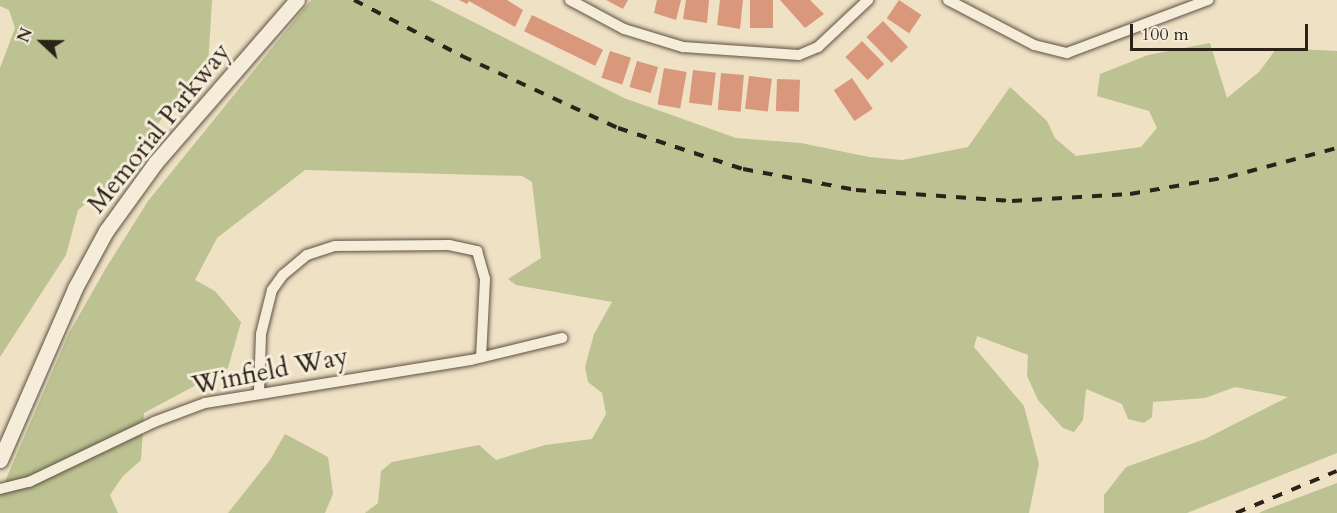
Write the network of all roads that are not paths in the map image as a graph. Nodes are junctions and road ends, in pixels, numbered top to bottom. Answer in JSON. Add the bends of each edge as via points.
{"nodes":[{"id":1,"x":297,"y":0,"type":"edge"},
{"id":2,"x":570,"y":0,"type":"edge"},
{"id":3,"x":868,"y":0,"type":"edge"},
{"id":4,"x":948,"y":0,"type":"edge"},
{"id":5,"x":1208,"y":0,"type":"edge"},
{"id":6,"x":562,"y":338,"type":"dead end"},
{"id":7,"x":481,"y":357,"type":"junction"},
{"id":8,"x":259,"y":392,"type":"junction"},
{"id":9,"x":0,"y":460,"type":"edge"},
{"id":10,"x":0,"y":489,"type":"edge"}],
"edges":[{"from":1,"to":9,"type":"main road","name":"Memorial Parkway","via":[[156,162],[106,231],[75,288]]},
{"from":2,"to":3,"type":"street","via":[[624,29],[683,47],[799,55],[818,47]]},
{"from":4,"to":5,"type":"street","via":[[1034,45],[1067,53]]},
{"from":6,"to":7,"type":"street","name":"Winfield Way"},
{"from":7,"to":8,"type":"street","name":"Winfield Way"},
{"from":7,"to":8,"type":"street","via":[[485,279],[477,251],[449,245],[335,246],[307,255],[272,290],[261,334]]},
{"from":8,"to":10,"type":"street","name":"Winfield Way","via":[[205,403],[166,417],[29,482]]}]}
